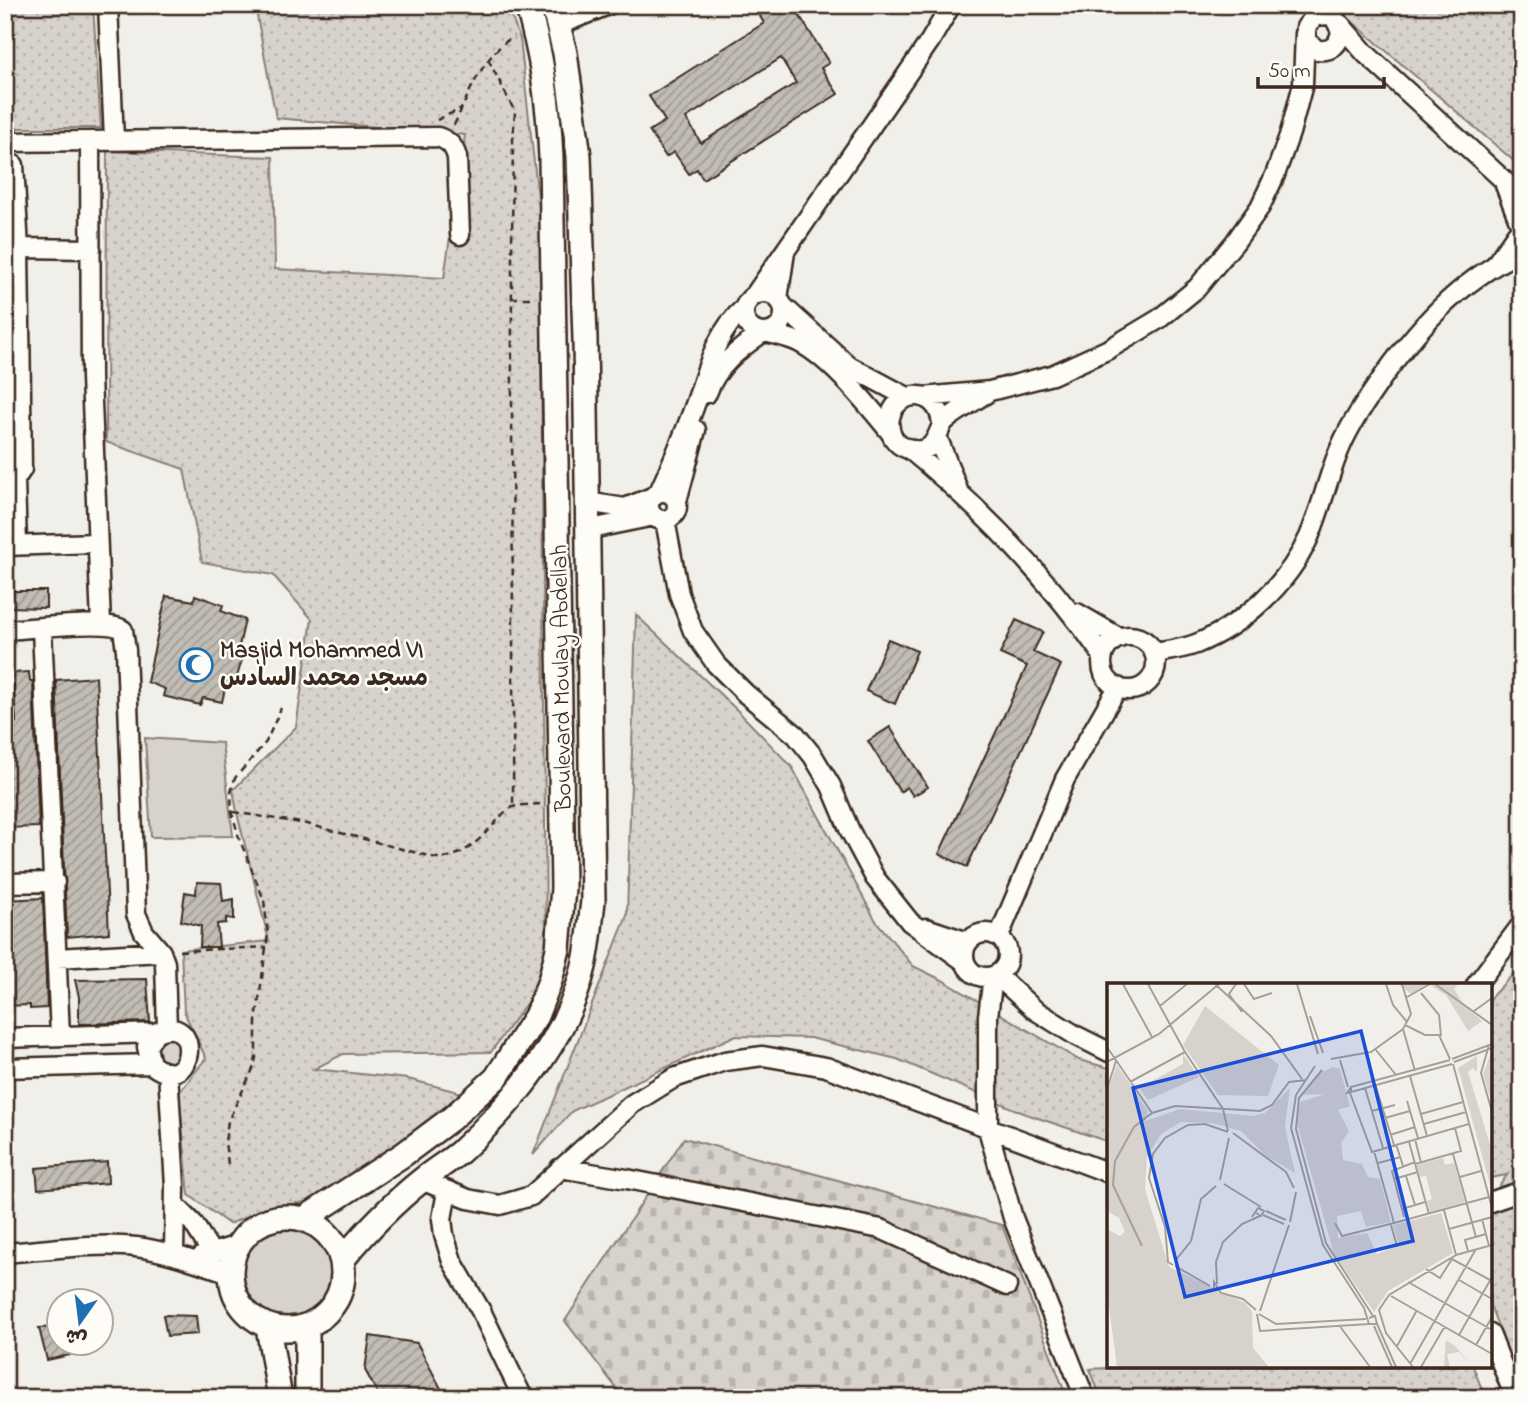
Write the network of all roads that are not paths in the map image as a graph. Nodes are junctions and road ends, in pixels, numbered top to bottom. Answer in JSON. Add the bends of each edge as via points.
{"nodes":[{"id":1,"x":108,"y":5,"type":"edge"},
{"id":2,"x":527,"y":5,"type":"edge"},
{"id":3,"x":608,"y":5,"type":"edge"},
{"id":4,"x":951,"y":5,"type":"edge"},
{"id":5,"x":1300,"y":5,"type":"edge"},
{"id":6,"x":556,"y":15,"type":"edge"},
{"id":7,"x":1330,"y":15,"type":"edge"},
{"id":8,"x":1305,"y":30,"type":"junction"},
{"id":9,"x":1331,"y":48,"type":"junction"},
{"id":10,"x":1366,"y":54,"type":"junction"},
{"id":11,"x":1303,"y":84,"type":"junction"},
{"id":12,"x":114,"y":140,"type":"junction"},
{"id":13,"x":90,"y":141,"type":"junction"},
{"id":14,"x":5,"y":142,"type":"edge"},
{"id":15,"x":14,"y":165,"type":"dead end"},
{"id":16,"x":1503,"y":182,"type":"junction"},
{"id":17,"x":1522,"y":197,"type":"edge"},
{"id":18,"x":11,"y":216,"type":"edge"},
{"id":19,"x":1520,"y":228,"type":"edge"},
{"id":20,"x":460,"y":235,"type":"dead end"},
{"id":21,"x":786,"y":245,"type":"junction"},
{"id":22,"x":19,"y":248,"type":"junction"},
{"id":23,"x":91,"y":249,"type":"junction"},
{"id":24,"x":1522,"y":251,"type":"edge"},
{"id":25,"x":1497,"y":262,"type":"junction"},
{"id":26,"x":12,"y":287,"type":"edge"},
{"id":27,"x":749,"y":302,"type":"junction"},
{"id":28,"x":781,"y":303,"type":"junction"},
{"id":29,"x":766,"y":333,"type":"junction"},
{"id":30,"x":13,"y":359,"type":"edge"},
{"id":31,"x":990,"y":391,"type":"junction"},
{"id":32,"x":915,"y":397,"type":"junction"},
{"id":33,"x":13,"y":419,"type":"edge"},
{"id":34,"x":940,"y":431,"type":"junction"},
{"id":35,"x":890,"y":432,"type":"junction"},
{"id":36,"x":908,"y":449,"type":"junction"},
{"id":37,"x":10,"y":482,"type":"edge"},
{"id":38,"x":958,"y":490,"type":"junction"},
{"id":39,"x":656,"y":495,"type":"junction"},
{"id":40,"x":677,"y":501,"type":"junction"},
{"id":41,"x":586,"y":502,"type":"junction"},
{"id":42,"x":659,"y":518,"type":"junction"},
{"id":43,"x":586,"y":530,"type":"junction"},
{"id":44,"x":96,"y":543,"type":"junction"},
{"id":45,"x":11,"y":545,"type":"edge"},
{"id":46,"x":1071,"y":610,"type":"junction"},
{"id":47,"x":101,"y":624,"type":"junction"},
{"id":48,"x":42,"y":629,"type":"junction"},
{"id":49,"x":5,"y":630,"type":"edge"},
{"id":50,"x":1120,"y":638,"type":"junction"},
{"id":51,"x":1154,"y":653,"type":"junction"},
{"id":52,"x":1103,"y":656,"type":"junction"},
{"id":53,"x":1118,"y":687,"type":"junction"},
{"id":54,"x":54,"y":882,"type":"junction"},
{"id":55,"x":5,"y":884,"type":"edge"},
{"id":56,"x":910,"y":922,"type":"junction"},
{"id":57,"x":1522,"y":924,"type":"edge"},
{"id":58,"x":999,"y":936,"type":"junction"},
{"id":59,"x":968,"y":942,"type":"junction"},
{"id":60,"x":161,"y":953,"type":"junction"},
{"id":61,"x":57,"y":958,"type":"junction"},
{"id":62,"x":969,"y":968,"type":"junction"},
{"id":63,"x":999,"y":971,"type":"junction"},
{"id":64,"x":1478,"y":983,"type":"edge"},
{"id":65,"x":988,"y":1016,"type":"junction"},
{"id":66,"x":161,"y":1031,"type":"junction"},
{"id":67,"x":60,"y":1036,"type":"junction"},
{"id":68,"x":5,"y":1038,"type":"edge"},
{"id":69,"x":1107,"y":1051,"type":"edge"},
{"id":70,"x":151,"y":1064,"type":"junction"},
{"id":71,"x":5,"y":1068,"type":"edge"},
{"id":72,"x":168,"y":1072,"type":"junction"},
{"id":73,"x":988,"y":1129,"type":"junction"},
{"id":74,"x":560,"y":1168,"type":"junction"},
{"id":75,"x":1107,"y":1172,"type":"edge"},
{"id":76,"x":421,"y":1180,"type":"junction"},
{"id":77,"x":447,"y":1191,"type":"junction"},
{"id":78,"x":1522,"y":1191,"type":"edge"},
{"id":79,"x":1492,"y":1201,"type":"edge"},
{"id":80,"x":175,"y":1205,"type":"junction"},
{"id":81,"x":304,"y":1219,"type":"junction"},
{"id":82,"x":238,"y":1245,"type":"junction"},
{"id":83,"x":5,"y":1253,"type":"edge"},
{"id":84,"x":212,"y":1253,"type":"junction"},
{"id":85,"x":181,"y":1257,"type":"junction"},
{"id":86,"x":342,"y":1259,"type":"junction"},
{"id":87,"x":230,"y":1273,"type":"junction"},
{"id":88,"x":1007,"y":1286,"type":"dead end"},
{"id":89,"x":268,"y":1327,"type":"junction"},
{"id":90,"x":307,"y":1327,"type":"junction"},
{"id":91,"x":1492,"y":1339,"type":"edge"},
{"id":92,"x":279,"y":1398,"type":"edge"},
{"id":93,"x":307,"y":1398,"type":"edge"},
{"id":94,"x":523,"y":1398,"type":"edge"},
{"id":95,"x":1085,"y":1398,"type":"edge"},
{"id":96,"x":1515,"y":1398,"type":"edge"}],
"edges":[{"from":1,"to":12,"type":"street"},
{"from":2,"to":81,"type":"main road","name":"Boulevard Moulay Abdellah","via":[[549,118],[563,888],[558,948],[536,1016],[496,1078],[404,1154]]},
{"from":3,"to":6,"type":"street"},
{"from":4,"to":21,"type":"street"},
{"from":5,"to":8,"type":"street"},
{"from":6,"to":41,"type":"main road","name":"Boulevard Moulay Abdellah","via":[[579,156]]},
{"from":7,"to":8,"type":"street","via":[[1315,16]]},
{"from":7,"to":9,"type":"street","via":[[1342,31]]},
{"from":7,"to":10,"type":"street"},
{"from":8,"to":9,"type":"street","via":[[1311,46]]},
{"from":8,"to":11,"type":"street"},
{"from":9,"to":10,"type":"street"},
{"from":9,"to":11,"type":"street"},
{"from":10,"to":16,"type":"street"},
{"from":11,"to":31,"type":"street","via":[[1290,133],[1260,207],[1197,288],[1159,319],[1109,349],[1052,375]]},
{"from":12,"to":13,"type":"street"},
{"from":12,"to":20,"type":"street","via":[[429,136],[447,141],[457,157]]},
{"from":13,"to":14,"type":"street"},
{"from":13,"to":23,"type":"street"},
{"from":15,"to":18,"type":"street"},
{"from":16,"to":17,"type":"street"},
{"from":16,"to":19,"type":"street"},
{"from":18,"to":22,"type":"street"},
{"from":19,"to":25,"type":"street"},
{"from":21,"to":27,"type":"street"},
{"from":21,"to":28,"type":"street"},
{"from":22,"to":23,"type":"street"},
{"from":22,"to":26,"type":"street"},
{"from":23,"to":44,"type":"street"},
{"from":24,"to":25,"type":"street"},
{"from":25,"to":51,"type":"street","via":[[1426,321],[1402,348],[1341,446],[1309,537],[1269,593],[1231,626],[1195,645]]},
{"from":26,"to":30,"type":"street"},
{"from":27,"to":28,"type":"street","via":[[764,293]]},
{"from":27,"to":29,"type":"street","via":[[746,323]]},
{"from":27,"to":39,"type":"street","via":[[714,349],[684,435]]},
{"from":28,"to":29,"type":"street","via":[[785,314],[780,326]]},
{"from":28,"to":32,"type":"street","via":[[849,366]]},
{"from":29,"to":35,"type":"street","via":[[798,342],[819,357]]},
{"from":29,"to":40,"type":"street","via":[[738,350],[711,382]]},
{"from":30,"to":33,"type":"street"},
{"from":31,"to":32,"type":"street"},
{"from":31,"to":34,"type":"street"},
{"from":32,"to":34,"type":"street","via":[[937,407]]},
{"from":32,"to":35,"type":"street","via":[[899,401],[890,415]]},
{"from":33,"to":37,"type":"street","via":[[22,469]]},
{"from":34,"to":36,"type":"street","via":[[924,448]]},
{"from":34,"to":38,"type":"street"},
{"from":35,"to":36,"type":"street"},
{"from":36,"to":38,"type":"street"},
{"from":37,"to":45,"type":"street"},
{"from":38,"to":46,"type":"street"},
{"from":39,"to":40,"type":"street","via":[[670,493]]},
{"from":39,"to":41,"type":"street","via":[[625,508]]},
{"from":39,"to":42,"type":"street","via":[[649,503]]},
{"from":40,"to":42,"type":"street","via":[[676,511]]},
{"from":41,"to":43,"type":"main road","name":"Boulevard Moulay Abdellah"},
{"from":42,"to":43,"type":"street"},
{"from":42,"to":56,"type":"street","via":[[693,631],[716,664],[796,735],[813,756],[874,878]]},
{"from":43,"to":76,"type":"main road","name":"Boulevard Moulay Abdellah","via":[[593,901],[582,975],[555,1038],[508,1105],[457,1154]]},
{"from":44,"to":45,"type":"street"},
{"from":44,"to":47,"type":"street"},
{"from":46,"to":50,"type":"street"},
{"from":46,"to":52,"type":"street"},
{"from":47,"to":48,"type":"street"},
{"from":47,"to":60,"type":"street","via":[[118,626],[125,639],[136,914]]},
{"from":48,"to":49,"type":"street"},
{"from":48,"to":54,"type":"street"},
{"from":50,"to":51,"type":"street","via":[[1144,640]]},
{"from":50,"to":52,"type":"street"},
{"from":51,"to":53,"type":"street","via":[[1150,679],[1136,689]]},
{"from":52,"to":53,"type":"street","via":[[1107,677]]},
{"from":53,"to":58,"type":"street","via":[[1065,779]]},
{"from":54,"to":55,"type":"street"},
{"from":54,"to":61,"type":"street"},
{"from":56,"to":59,"type":"street"},
{"from":56,"to":62,"type":"street"},
{"from":57,"to":64,"type":"street"},
{"from":58,"to":59,"type":"street","via":[[979,934]]},
{"from":58,"to":63,"type":"street","via":[[1008,947]]},
{"from":59,"to":62,"type":"street","via":[[964,956]]},
{"from":60,"to":61,"type":"street"},
{"from":60,"to":66,"type":"street","via":[[165,963]]},
{"from":61,"to":67,"type":"street"},
{"from":62,"to":63,"type":"street","via":[[986,978]]},
{"from":62,"to":65,"type":"street"},
{"from":63,"to":65,"type":"street"},
{"from":63,"to":69,"type":"street","via":[[1035,1010]]},
{"from":65,"to":73,"type":"street"},
{"from":66,"to":67,"type":"street"},
{"from":66,"to":70,"type":"street","via":[[146,1047]]},
{"from":66,"to":72,"type":"street","via":[[177,1031],[190,1049],[185,1064]]},
{"from":67,"to":68,"type":"street"},
{"from":70,"to":71,"type":"street"},
{"from":70,"to":72,"type":"street"},
{"from":72,"to":80,"type":"street"},
{"from":73,"to":74,"type":"street","via":[[826,1067],[763,1056],[725,1061],[674,1078],[632,1104]]},
{"from":73,"to":75,"type":"street"},
{"from":73,"to":95,"type":"street","via":[[1013,1218]]},
{"from":74,"to":77,"type":"street","via":[[531,1196],[500,1205]]},
{"from":74,"to":88,"type":"street","via":[[881,1229]]},
{"from":76,"to":77,"type":"street"},
{"from":76,"to":86,"type":"main road","name":"Boulevard Moulay Abdellah"},
{"from":77,"to":94,"type":"street","via":[[442,1219],[452,1261]]},
{"from":78,"to":79,"type":"street"},
{"from":80,"to":84,"type":"street"},
{"from":80,"to":85,"type":"street"},
{"from":81,"to":82,"type":"main road","via":[[289,1216],[267,1221]]},
{"from":81,"to":86,"type":"main road","via":[[328,1234]]},
{"from":82,"to":84,"type":"street"},
{"from":82,"to":87,"type":"main road"},
{"from":83,"to":85,"type":"street","via":[[78,1246],[134,1247]]},
{"from":84,"to":85,"type":"street"},
{"from":85,"to":87,"type":"street"},
{"from":86,"to":90,"type":"main road","via":[[343,1286],[330,1311]]},
{"from":87,"to":89,"type":"main road","via":[[237,1300]]},
{"from":89,"to":90,"type":"main road"},
{"from":89,"to":92,"type":"main road"},
{"from":90,"to":93,"type":"main road"},
{"from":91,"to":96,"type":"street"}]}
